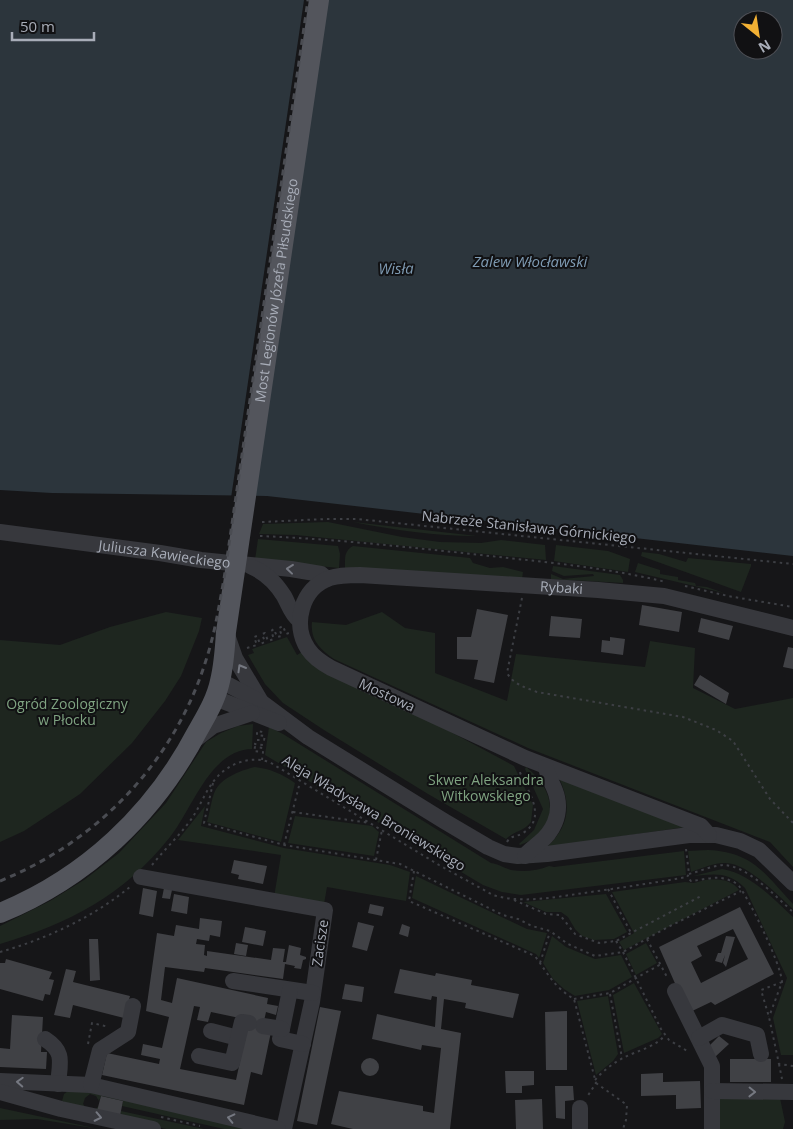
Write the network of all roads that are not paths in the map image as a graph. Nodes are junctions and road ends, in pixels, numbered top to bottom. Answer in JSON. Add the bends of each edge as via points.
{"nodes":[{"id":1,"x":319,"y":0,"type":"edge"},
{"id":2,"x":0,"y":532,"type":"edge"},
{"id":3,"x":250,"y":566,"type":"junction"},
{"id":4,"x":327,"y":579,"type":"junction"},
{"id":5,"x":295,"y":626,"type":"junction"},
{"id":6,"x":793,"y":628,"type":"edge"},
{"id":7,"x":226,"y":632,"type":"junction"},
{"id":8,"x":218,"y":689,"type":"junction"},
{"id":9,"x":257,"y":707,"type":"junction"},
{"id":10,"x":191,"y":743,"type":"junction"},
{"id":11,"x":546,"y":767,"type":"junction"},
{"id":12,"x":709,"y":835,"type":"junction"},
{"id":13,"x":525,"y":856,"type":"junction"},
{"id":14,"x":141,"y":877,"type":"road end"},
{"id":15,"x":793,"y":883,"type":"edge"},
{"id":16,"x":0,"y":913,"type":"edge"},
{"id":17,"x":232,"y":981,"type":"dead end"},
{"id":18,"x":290,"y":990,"type":"junction"},
{"id":19,"x":675,"y":991,"type":"road end"},
{"id":20,"x":313,"y":993,"type":"junction"},
{"id":21,"x":133,"y":1006,"type":"dead end"},
{"id":22,"x":282,"y":1029,"type":"junction"},
{"id":23,"x":211,"y":1031,"type":"dead end"},
{"id":24,"x":238,"y":1038,"type":"junction"},
{"id":25,"x":699,"y":1038,"type":"junction"},
{"id":26,"x":45,"y":1039,"type":"dead end"},
{"id":27,"x":303,"y":1044,"type":"junction"},
{"id":28,"x":761,"y":1054,"type":"dead end"},
{"id":29,"x":199,"y":1056,"type":"dead end"},
{"id":30,"x":0,"y":1080,"type":"edge"},
{"id":31,"x":64,"y":1084,"type":"junction"},
{"id":32,"x":91,"y":1086,"type":"junction"},
{"id":33,"x":712,"y":1091,"type":"junction"},
{"id":34,"x":0,"y":1092,"type":"edge"},
{"id":35,"x":793,"y":1092,"type":"edge"},
{"id":36,"x":580,"y":1108,"type":"road end"},
{"id":37,"x":61,"y":1109,"type":"junction"},
{"id":38,"x":157,"y":1123,"type":"edge"},
{"id":39,"x":278,"y":1129,"type":"edge"},
{"id":40,"x":284,"y":1129,"type":"edge"},
{"id":41,"x":580,"y":1129,"type":"edge"},
{"id":42,"x":712,"y":1129,"type":"edge"}],
"edges":[{"from":1,"to":7,"type":"main road","name":"Most Legionów Józefa Piłsudskiego"},
{"from":2,"to":3,"type":"street","name":"Juliusza Kawieckiego"},
{"from":4,"to":3,"type":"street","name":"Juliusza Kawieckiego","one_way":true,"via":[[321,574],[292,568]]},
{"from":3,"to":5,"type":"street","name":"Mostowa","via":[[274,582],[294,616]]},
{"from":4,"to":5,"type":"street","via":[[308,595]]},
{"from":4,"to":6,"type":"street","name":"Rybaki","via":[[360,576],[664,596]]},
{"from":5,"to":11,"type":"street","name":"Mostowa","via":[[308,649],[331,668]]},
{"from":7,"to":8,"type":"main road"},
{"from":9,"to":7,"type":"street","one_way":true},
{"from":8,"to":9,"type":"street","name":"Mostowa"},
{"from":8,"to":10,"type":"main road"},
{"from":9,"to":10,"type":"street","via":[[213,726]]},
{"from":9,"to":13,"type":"street","name":"Mostowa","via":[[263,715],[308,736],[466,834],[504,854]]},
{"from":10,"to":16,"type":"main road","via":[[151,802],[103,851],[54,886]]},
{"from":11,"to":12,"type":"street","name":"Mostowa","via":[[701,826]]},
{"from":11,"to":13,"type":"street","via":[[557,796],[557,816],[549,834]]},
{"from":12,"to":13,"type":"street","name":"Mostowa"},
{"from":12,"to":15,"type":"street","name":"Mostowa","via":[[732,838],[754,847]]},
{"from":14,"to":20,"type":"street","name":"Zacisze","via":[[325,910]]},
{"from":17,"to":18,"type":"street"},
{"from":18,"to":20,"type":"street"},
{"from":18,"to":22,"type":"street"},
{"from":19,"to":25,"type":"street"},
{"from":20,"to":27,"type":"street","name":"Zacisze"},
{"from":21,"to":32,"type":"street","via":[[128,1032],[100,1050]]},
{"from":22,"to":24,"type":"street","via":[[242,1022]]},
{"from":22,"to":27,"type":"street","via":[[280,1039]]},
{"from":23,"to":24,"type":"street"},
{"from":24,"to":29,"type":"street","via":[[232,1063]]},
{"from":25,"to":28,"type":"street","via":[[722,1025],[757,1035]]},
{"from":25,"to":33,"type":"street","via":[[712,1066]]},
{"from":26,"to":31,"type":"street","via":[[60,1055]]},
{"from":27,"to":40,"type":"street","name":"Zacisze"},
{"from":31,"to":30,"type":"street","one_way":true},
{"from":31,"to":32,"type":"street"},
{"from":31,"to":37,"type":"street","via":[[56,1096]]},
{"from":39,"to":32,"type":"street","one_way":true},
{"from":33,"to":35,"type":"street","one_way":true},
{"from":33,"to":42,"type":"street"},
{"from":34,"to":37,"type":"street"},
{"from":36,"to":41,"type":"street"},
{"from":37,"to":38,"type":"street","one_way":true}]}
